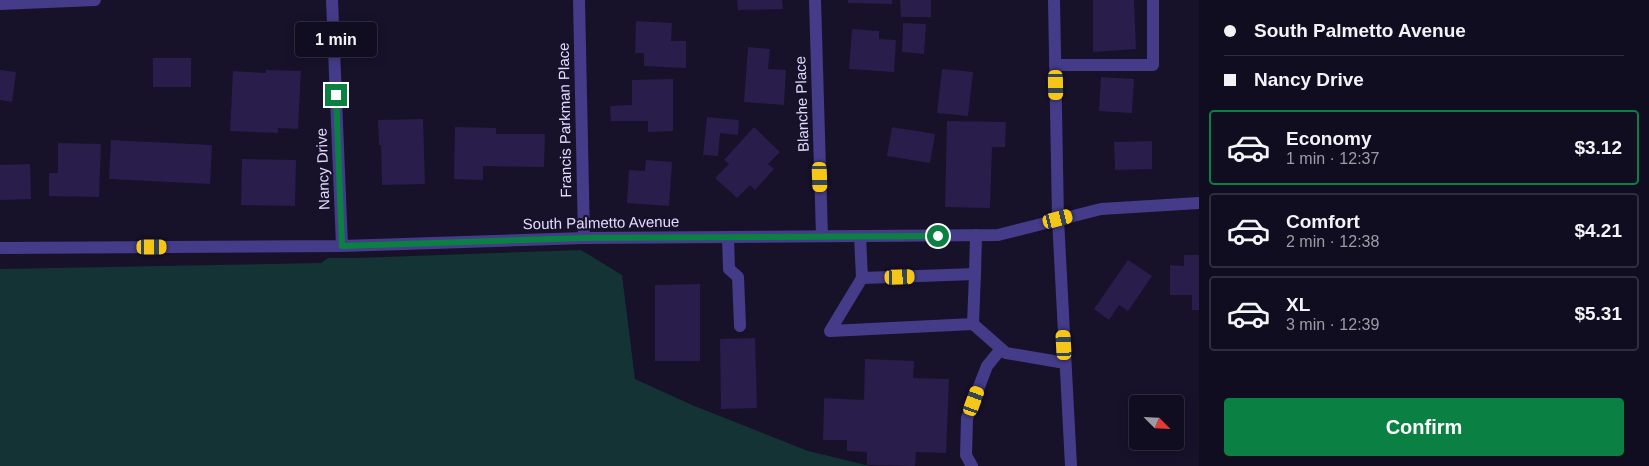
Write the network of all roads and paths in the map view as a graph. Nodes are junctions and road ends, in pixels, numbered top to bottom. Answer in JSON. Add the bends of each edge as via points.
{"nodes":[{"id":1,"x":95,"y":0,"type":"edge"},
{"id":2,"x":332,"y":0,"type":"edge"},
{"id":3,"x":579,"y":0,"type":"edge"},
{"id":4,"x":815,"y":0,"type":"edge"},
{"id":5,"x":1054,"y":0,"type":"edge"},
{"id":6,"x":1153,"y":0,"type":"edge"},
{"id":7,"x":0,"y":4,"type":"edge"},
{"id":8,"x":1055,"y":65,"type":"junction"},
{"id":9,"x":1199,"y":203,"type":"edge"},
{"id":10,"x":1058,"y":219,"type":"junction"},
{"id":11,"x":976,"y":235,"type":"junction"},
{"id":12,"x":822,"y":236,"type":"junction"},
{"id":13,"x":860,"y":236,"type":"junction"},
{"id":14,"x":728,"y":237,"type":"junction"},
{"id":15,"x":584,"y":238,"type":"junction"},
{"id":16,"x":342,"y":246,"type":"junction"},
{"id":17,"x":0,"y":248,"type":"edge"},
{"id":18,"x":975,"y":274,"type":"junction"},
{"id":19,"x":862,"y":278,"type":"junction"},
{"id":20,"x":973,"y":324,"type":"junction"},
{"id":21,"x":740,"y":326,"type":"dead end"},
{"id":22,"x":1001,"y":349,"type":"junction"},
{"id":23,"x":1065,"y":363,"type":"junction"},
{"id":24,"x":972,"y":466,"type":"edge"},
{"id":25,"x":1071,"y":466,"type":"edge"}],
"edges":[{"from":1,"to":7,"type":"street"},
{"from":2,"to":16,"type":"street","name":"Nancy Drive"},
{"from":3,"to":15,"type":"street","name":"Francis Parkman Place"},
{"from":4,"to":12,"type":"street","name":"Blanche Place"},
{"from":5,"to":8,"type":"street"},
{"from":6,"to":8,"type":"street","via":[[1153,65]]},
{"from":8,"to":10,"type":"street"},
{"from":9,"to":10,"type":"street","name":"South Palmetto Avenue","via":[[1101,209]]},
{"from":10,"to":11,"type":"street","name":"South Palmetto Avenue","via":[[998,235]]},
{"from":10,"to":23,"type":"street"},
{"from":11,"to":13,"type":"street","name":"South Palmetto Avenue"},
{"from":11,"to":18,"type":"street"},
{"from":12,"to":13,"type":"street","name":"South Palmetto Avenue"},
{"from":12,"to":14,"type":"street","name":"South Palmetto Avenue"},
{"from":13,"to":19,"type":"street"},
{"from":14,"to":15,"type":"street","name":"South Palmetto Avenue"},
{"from":14,"to":21,"type":"street","via":[[729,269],[738,277]]},
{"from":15,"to":16,"type":"street","name":"South Palmetto Avenue"},
{"from":16,"to":17,"type":"street","name":"South Palmetto Avenue"},
{"from":18,"to":19,"type":"street"},
{"from":18,"to":20,"type":"street"},
{"from":19,"to":20,"type":"street","via":[[830,331]]},
{"from":20,"to":22,"type":"street"},
{"from":22,"to":23,"type":"street","via":[[1006,353]]},
{"from":22,"to":24,"type":"street","via":[[987,366],[967,418],[966,455]]},
{"from":23,"to":25,"type":"street"}]}
